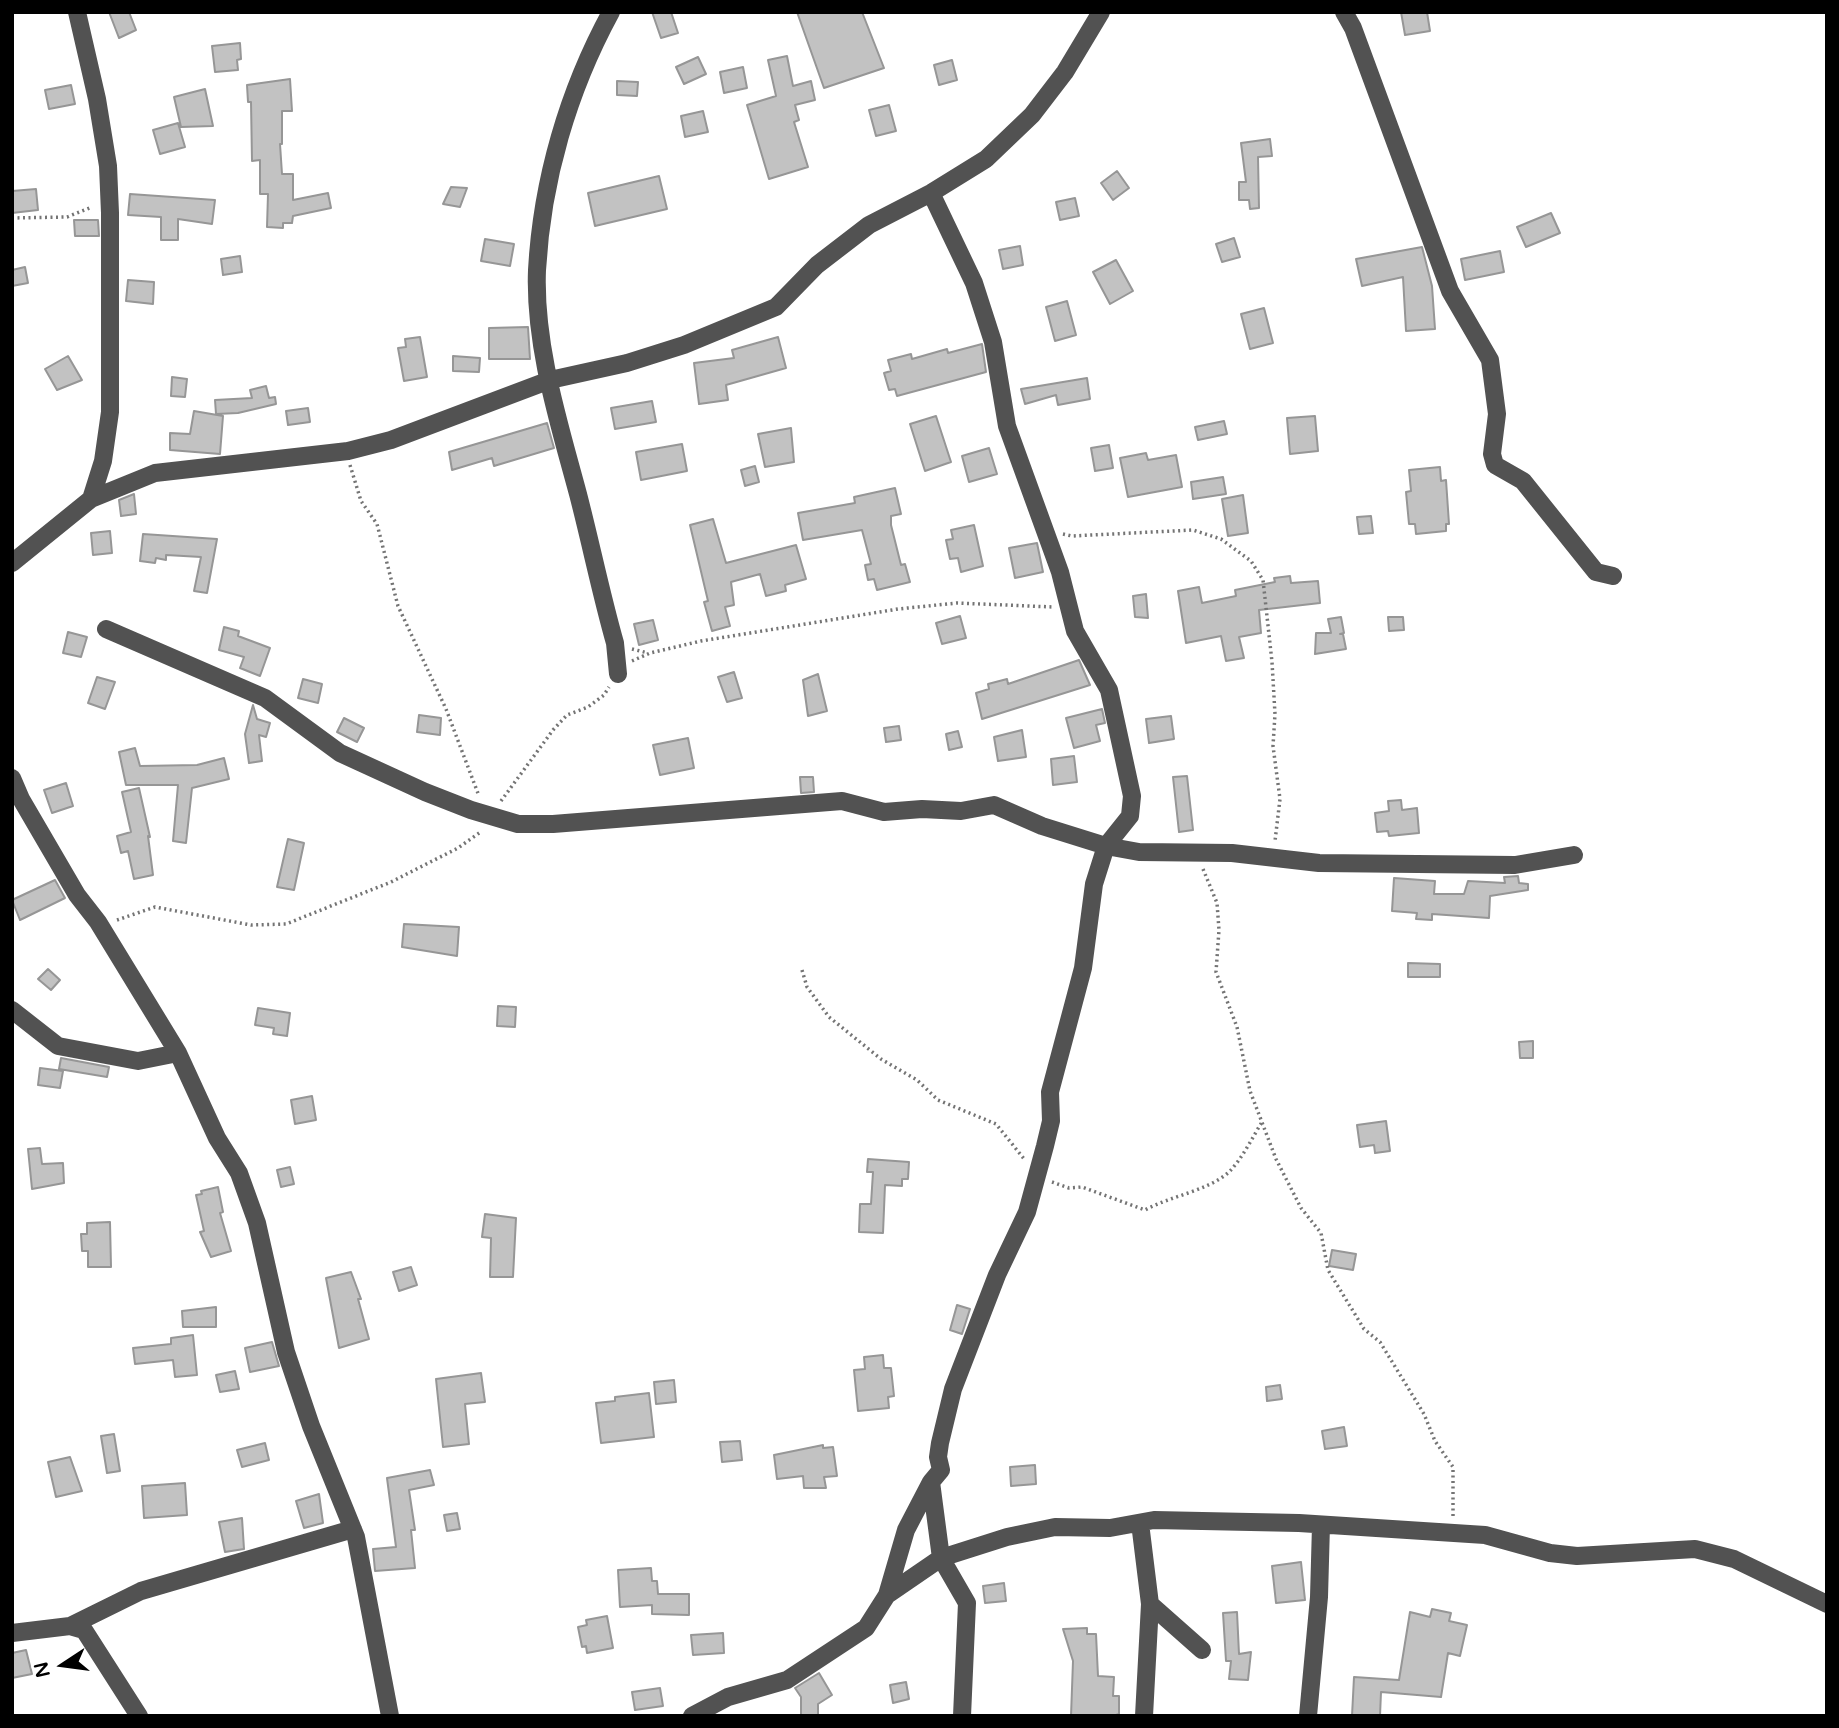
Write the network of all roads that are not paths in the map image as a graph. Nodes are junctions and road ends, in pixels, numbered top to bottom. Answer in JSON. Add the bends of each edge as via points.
{"nodes":[{"id":1,"x":77,"y":12,"type":"edge"},
{"id":2,"x":611,"y":12,"type":"edge"},
{"id":3,"x":1101,"y":12,"type":"edge"},
{"id":4,"x":1344,"y":12,"type":"edge"},
{"id":5,"x":931,"y":193,"type":"junction"},
{"id":6,"x":550,"y":380,"type":"junction"},
{"id":7,"x":92,"y":499,"type":"junction"},
{"id":8,"x":12,"y":563,"type":"edge"},
{"id":9,"x":1613,"y":576,"type":"dead end"},
{"id":10,"x":107,"y":629,"type":"dead end"},
{"id":11,"x":618,"y":674,"type":"road end"},
{"id":12,"x":12,"y":778,"type":"edge"},
{"id":13,"x":1107,"y":846,"type":"junction"},
{"id":14,"x":1574,"y":855,"type":"dead end"},
{"id":15,"x":12,"y":1010,"type":"edge"},
{"id":16,"x":178,"y":1053,"type":"junction"},
{"id":17,"x":931,"y":1482,"type":"junction"},
{"id":18,"x":1140,"y":1523,"type":"junction"},
{"id":19,"x":1321,"y":1525,"type":"junction"},
{"id":20,"x":353,"y":1529,"type":"junction"},
{"id":21,"x":941,"y":1558,"type":"junction"},
{"id":22,"x":887,"y":1595,"type":"junction"},
{"id":23,"x":1150,"y":1604,"type":"junction"},
{"id":24,"x":1827,"y":1604,"type":"edge"},
{"id":25,"x":70,"y":1626,"type":"junction"},
{"id":26,"x":12,"y":1633,"type":"edge"},
{"id":27,"x":1202,"y":1650,"type":"dead end"},
{"id":28,"x":1310,"y":1713,"type":"edge"},
{"id":29,"x":139,"y":1716,"type":"edge"},
{"id":30,"x":390,"y":1716,"type":"edge"},
{"id":31,"x":692,"y":1716,"type":"edge"},
{"id":32,"x":962,"y":1716,"type":"edge"},
{"id":33,"x":1144,"y":1716,"type":"edge"}],
"edges":[{"from":1,"to":7,"type":"street","via":[[97,99],[110,213],[110,412]]},
{"from":2,"to":6,"type":"street","via":[[574,88],[542,219],[537,272]]},
{"from":3,"to":5,"type":"street","via":[[1032,115],[986,159]]},
{"from":4,"to":9,"type":"street","via":[[1450,291],[1490,360],[1497,414],[1495,465],[1523,481],[1595,572]]},
{"from":5,"to":6,"type":"street","via":[[852,237],[776,307],[684,345]]},
{"from":5,"to":13,"type":"street","via":[[978,295],[993,342],[1007,426],[1060,572],[1067,608],[1080,642],[1109,690],[1132,796],[1130,816]]},
{"from":6,"to":7,"type":"street","via":[[348,451],[155,473]]},
{"from":6,"to":11,"type":"street","via":[[615,643]]},
{"from":7,"to":8,"type":"street"},
{"from":10,"to":13,"type":"street","via":[[265,698],[340,753],[425,792],[518,824],[842,801],[884,812],[961,811],[994,805]]},
{"from":12,"to":16,"type":"street","via":[[70,883]]},
{"from":13,"to":14,"type":"street","via":[[1319,863],[1515,865]]},
{"from":13,"to":17,"type":"street","via":[[1094,884],[1083,968],[1050,1092],[1051,1121],[1038,1174],[1027,1212],[953,1389],[940,1443],[941,1470]]},
{"from":15,"to":16,"type":"street","via":[[58,1046],[138,1060]]},
{"from":16,"to":20,"type":"street","via":[[217,1138],[239,1173],[257,1223],[286,1352]]},
{"from":17,"to":21,"type":"street"},
{"from":17,"to":22,"type":"street","via":[[905,1530]]},
{"from":18,"to":19,"type":"street"},
{"from":18,"to":21,"type":"street","via":[[1110,1528],[1055,1527]]},
{"from":18,"to":23,"type":"street"},
{"from":19,"to":24,"type":"street","via":[[1485,1535],[1577,1556],[1695,1549],[1734,1559]]},
{"from":19,"to":28,"type":"street"},
{"from":20,"to":25,"type":"street","via":[[141,1591]]},
{"from":20,"to":30,"type":"street"},
{"from":21,"to":22,"type":"street"},
{"from":21,"to":32,"type":"street","via":[[967,1603]]},
{"from":22,"to":31,"type":"street","via":[[866,1628],[787,1680],[727,1698]]},
{"from":23,"to":27,"type":"street"},
{"from":23,"to":33,"type":"street"},
{"from":25,"to":26,"type":"street"},
{"from":25,"to":29,"type":"street","via":[[84,1630]]}]}
